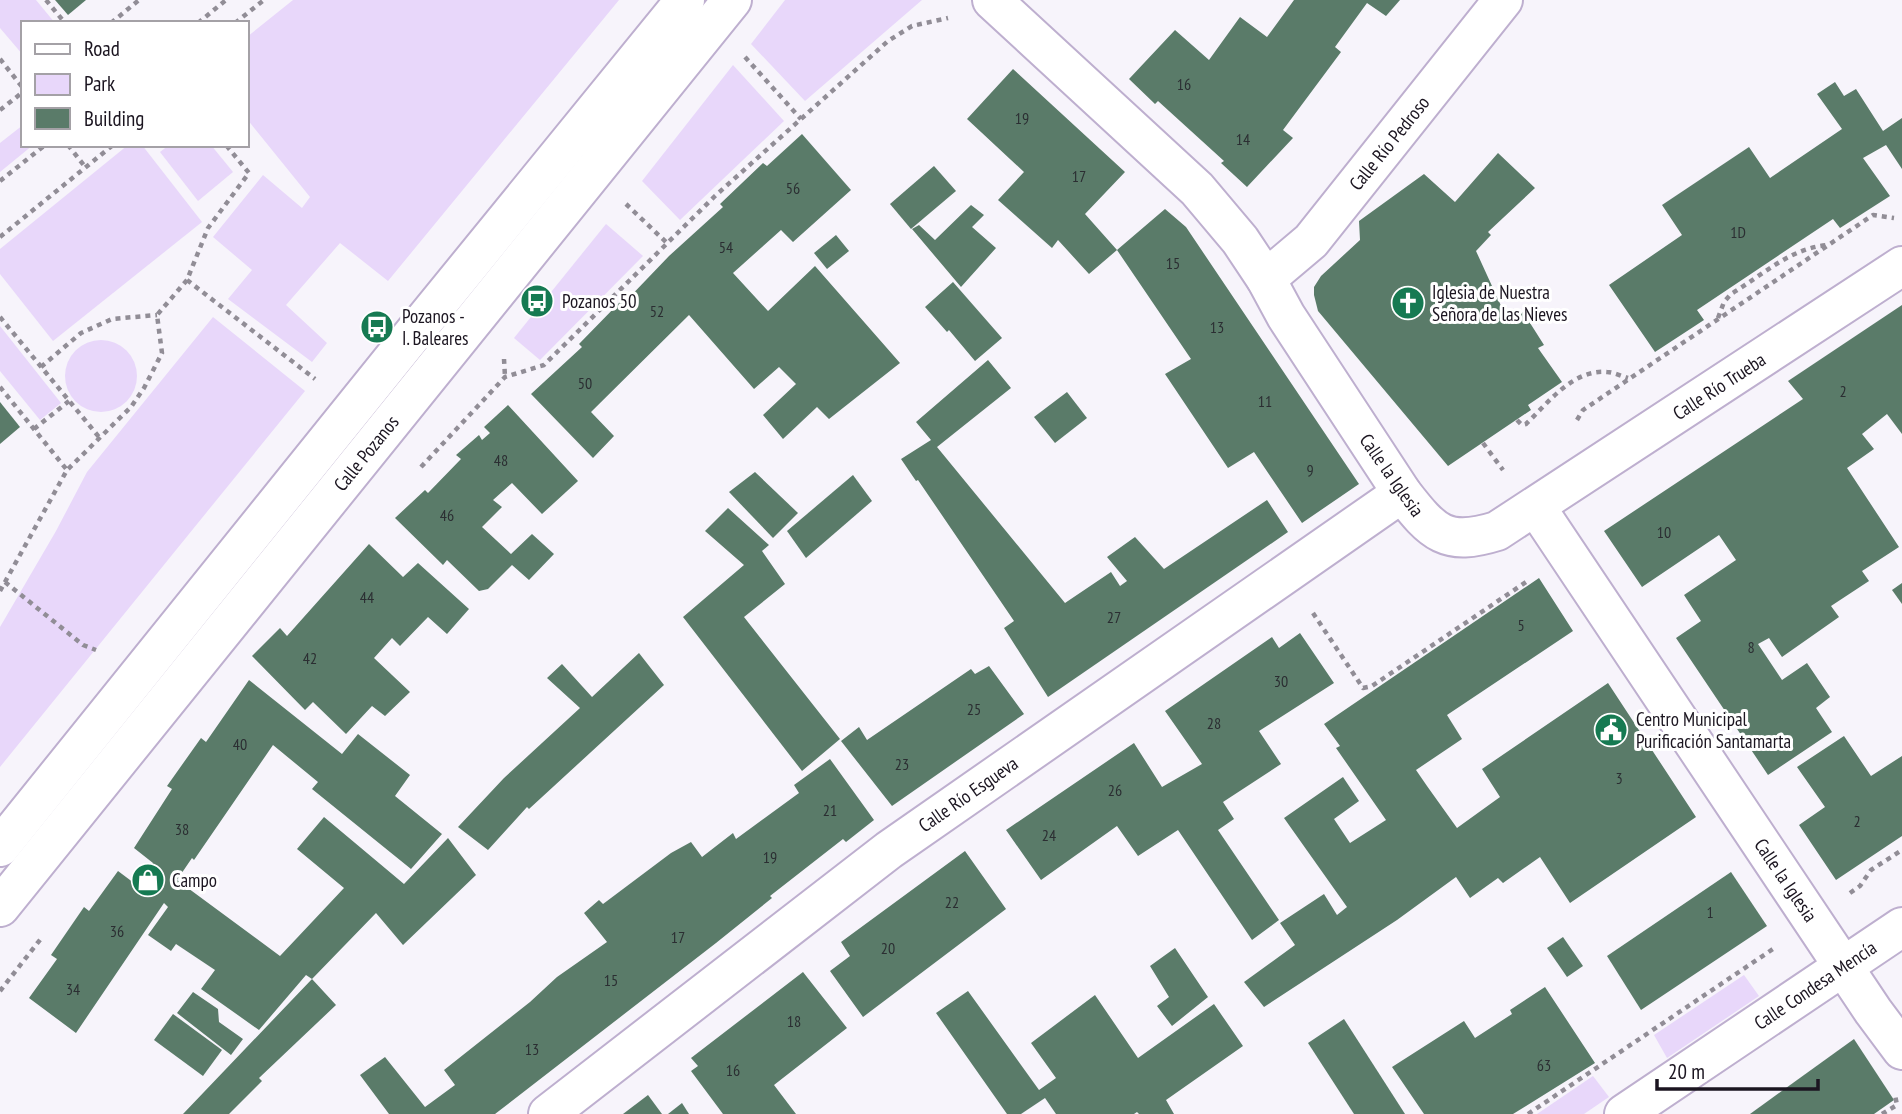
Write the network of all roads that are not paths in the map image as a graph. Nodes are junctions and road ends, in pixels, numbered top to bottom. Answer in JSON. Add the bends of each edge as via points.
{"nodes":[{"id":1,"x":685,"y":0,"type":"edge"},
{"id":2,"x":732,"y":0,"type":"edge"},
{"id":3,"x":992,"y":0,"type":"edge"},
{"id":4,"x":1503,"y":0,"type":"edge"},
{"id":5,"x":1902,"y":266,"type":"edge"},
{"id":6,"x":1266,"y":279,"type":"junction"},
{"id":7,"x":1402,"y":493,"type":"junction"},
{"id":8,"x":1536,"y":507,"type":"junction"},
{"id":9,"x":0,"y":847,"type":"edge"},
{"id":10,"x":0,"y":907,"type":"edge"},
{"id":11,"x":1902,"y":927,"type":"edge"},
{"id":12,"x":1843,"y":966,"type":"junction"},
{"id":13,"x":1902,"y":1050,"type":"edge"},
{"id":14,"x":548,"y":1114,"type":"edge"},
{"id":15,"x":1624,"y":1114,"type":"edge"}],
"edges":[{"from":1,"to":9,"type":"street","name":"Calle Pozanos"},
{"from":2,"to":10,"type":"street","name":"Calle Pozanos"},
{"from":3,"to":6,"type":"street","name":"Calle la Iglesia","via":[[1197,189]]},
{"from":4,"to":6,"type":"street","name":"Calle Río Pedroso","via":[[1311,241]]},
{"from":5,"to":8,"type":"street","name":"Calle Río Trueba"},
{"from":6,"to":7,"type":"street","name":"Calle la Iglesia"},
{"from":7,"to":8,"type":"street","name":"Calle la Iglesia","via":[[1423,520],[1454,537],[1473,538],[1497,531]]},
{"from":7,"to":14,"type":"street","name":"Calle Río Esgueva","via":[[889,850]]},
{"from":8,"to":12,"type":"street","name":"Calle la Iglesia"},
{"from":11,"to":12,"type":"street","name":"Calle Condesa Mencía"},
{"from":12,"to":13,"type":"street","name":"Calle la Iglesia"},
{"from":12,"to":15,"type":"street","name":"Calle Condesa Mencía"}]}
